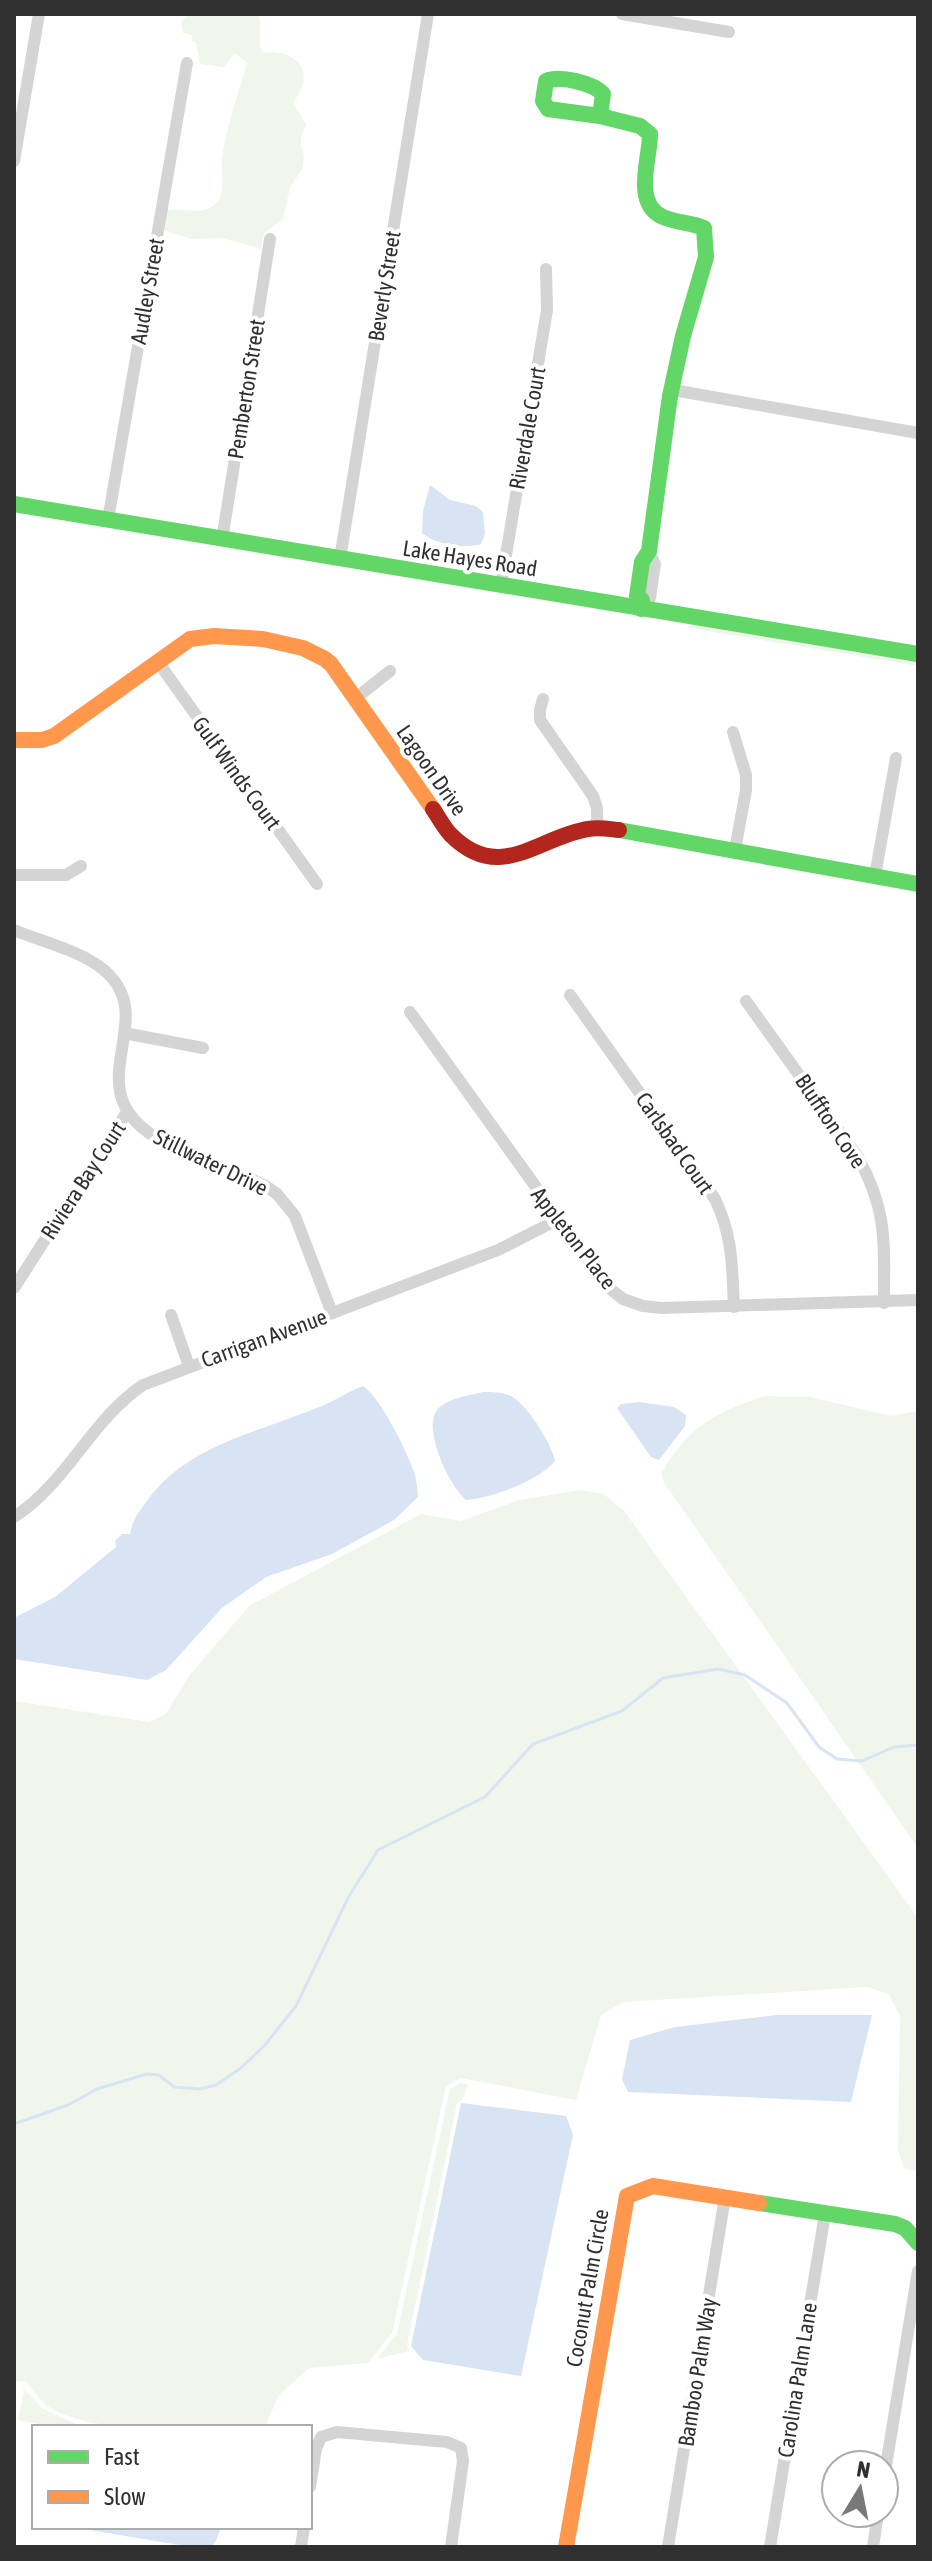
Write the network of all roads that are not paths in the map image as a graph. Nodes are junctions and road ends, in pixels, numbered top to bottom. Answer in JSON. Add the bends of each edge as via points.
{"nodes":[{"id":1,"x":39,"y":14,"type":"edge"},
{"id":2,"x":428,"y":14,"type":"edge"},
{"id":3,"x":622,"y":14,"type":"edge"},
{"id":4,"x":729,"y":32,"type":"dead end"},
{"id":5,"x":187,"y":63,"type":"dead end"},
{"id":6,"x":600,"y":116,"type":"dead end"},
{"id":7,"x":14,"y":161,"type":"edge"},
{"id":8,"x":270,"y":239,"type":"dead end"},
{"id":9,"x":546,"y":269,"type":"dead end"},
{"id":10,"x":673,"y":390,"type":"junction"},
{"id":11,"x":918,"y":433,"type":"edge"},
{"id":12,"x":14,"y":504,"type":"edge"},
{"id":13,"x":108,"y":520,"type":"junction"},
{"id":14,"x":222,"y":540,"type":"junction"},
{"id":15,"x":340,"y":559,"type":"junction"},
{"id":16,"x":501,"y":585,"type":"junction"},
{"id":17,"x":642,"y":604,"type":"junction"},
{"id":18,"x":918,"y":654,"type":"edge"},
{"id":19,"x":158,"y":662,"type":"junction"},
{"id":20,"x":390,"y":671,"type":"dead end"},
{"id":21,"x":356,"y":698,"type":"junction"},
{"id":22,"x":543,"y":699,"type":"dead end"},
{"id":23,"x":733,"y":732,"type":"dead end"},
{"id":24,"x":14,"y":740,"type":"edge"},
{"id":25,"x":896,"y":758,"type":"dead end"},
{"id":26,"x":597,"y":828,"type":"junction"},
{"id":27,"x":735,"y":850,"type":"junction"},
{"id":28,"x":81,"y":866,"type":"dead end"},
{"id":29,"x":14,"y":875,"type":"edge"},
{"id":30,"x":875,"y":876,"type":"junction"},
{"id":31,"x":317,"y":884,"type":"dead end"},
{"id":32,"x":918,"y":884,"type":"edge"},
{"id":33,"x":14,"y":930,"type":"edge"},
{"id":34,"x":570,"y":995,"type":"dead end"},
{"id":35,"x":746,"y":1001,"type":"dead end"},
{"id":36,"x":410,"y":1012,"type":"dead end"},
{"id":37,"x":124,"y":1033,"type":"junction"},
{"id":38,"x":203,"y":1048,"type":"dead end"},
{"id":39,"x":127,"y":1112,"type":"junction"},
{"id":40,"x":557,"y":1220,"type":"junction"},
{"id":41,"x":14,"y":1288,"type":"edge"},
{"id":42,"x":918,"y":1300,"type":"edge"},
{"id":43,"x":884,"y":1303,"type":"junction"},
{"id":44,"x":734,"y":1307,"type":"junction"},
{"id":45,"x":332,"y":1313,"type":"junction"},
{"id":46,"x":171,"y":1315,"type":"dead end"},
{"id":47,"x":189,"y":1366,"type":"junction"},
{"id":48,"x":14,"y":1517,"type":"edge"},
{"id":49,"x":725,"y":2197,"type":"junction"},
{"id":50,"x":825,"y":2214,"type":"junction"},
{"id":51,"x":918,"y":2243,"type":"edge"},
{"id":52,"x":918,"y":2271,"type":"edge"},
{"id":53,"x":889,"y":2449,"type":"edge"},
{"id":54,"x":312,"y":2474,"type":"edge"},
{"id":55,"x":451,"y":2547,"type":"edge"},
{"id":56,"x":566,"y":2547,"type":"edge"},
{"id":57,"x":668,"y":2547,"type":"edge"},
{"id":58,"x":770,"y":2547,"type":"edge"}],
"edges":[{"from":1,"to":7,"type":"street"},
{"from":2,"to":15,"type":"street","name":"Beverly Street"},
{"from":3,"to":4,"type":"street"},
{"from":5,"to":13,"type":"street","name":"Audley Street"},
{"from":6,"to":10,"type":"street","via":[[640,126],[650,134],[648,206],[662,216],[704,228],[709,240]]},
{"from":8,"to":14,"type":"street","name":"Pemberton Street"},
{"from":9,"to":16,"type":"street","name":"Riverdale Court","via":[[547,310]]},
{"from":10,"to":11,"type":"street"},
{"from":10,"to":17,"type":"street","via":[[649,551],[637,596]]},
{"from":12,"to":13,"type":"street","name":"Lake Hayes Road"},
{"from":13,"to":14,"type":"street","name":"Lake Hayes Road"},
{"from":14,"to":15,"type":"street","name":"Lake Hayes Road"},
{"from":15,"to":16,"type":"street","name":"Lake Hayes Road"},
{"from":16,"to":17,"type":"street","name":"Lake Hayes Road"},
{"from":17,"to":18,"type":"street","name":"Lake Hayes Road"},
{"from":19,"to":21,"type":"street","name":"Lagoon Drive","via":[[204,634],[301,647],[331,664]]},
{"from":19,"to":24,"type":"street","name":"Lagoon Drive","via":[[54,736]]},
{"from":19,"to":31,"type":"street","name":"Gulf Winds Court"},
{"from":20,"to":21,"type":"street"},
{"from":21,"to":26,"type":"street","name":"Lagoon Drive","via":[[451,835],[478,854],[511,858]]},
{"from":22,"to":26,"type":"street","via":[[540,720],[593,796]]},
{"from":23,"to":27,"type":"street","via":[[746,775]]},
{"from":25,"to":30,"type":"street"},
{"from":26,"to":27,"type":"street","name":"Lagoon Drive"},
{"from":27,"to":30,"type":"street","name":"Lagoon Drive"},
{"from":28,"to":29,"type":"street","via":[[66,875]]},
{"from":30,"to":32,"type":"street","name":"Lagoon Drive"},
{"from":33,"to":37,"type":"street","via":[[101,967],[124,1000]]},
{"from":34,"to":44,"type":"street","name":"Carlsbad Court","via":[[715,1199],[732,1246]]},
{"from":35,"to":43,"type":"street","name":"Bluffton Cove","via":[[872,1182],[884,1236]]},
{"from":36,"to":40,"type":"street","name":"Appleton Place"},
{"from":37,"to":38,"type":"street"},
{"from":37,"to":39,"type":"street","via":[[118,1080]]},
{"from":39,"to":41,"type":"street","name":"Riviera Bay Court"},
{"from":39,"to":45,"type":"street","name":"Stillwater Drive","via":[[155,1137],[277,1194],[295,1216]]},
{"from":40,"to":44,"type":"street","name":"Appleton Place","via":[[623,1299],[662,1308]]},
{"from":40,"to":45,"type":"street","name":"Carrigan Avenue","via":[[498,1250]]},
{"from":42,"to":43,"type":"street","name":"Appleton Place"},
{"from":43,"to":44,"type":"street","name":"Appleton Place"},
{"from":45,"to":47,"type":"street","name":"Carrigan Avenue"},
{"from":46,"to":47,"type":"street"},
{"from":47,"to":48,"type":"street","name":"Carrigan Avenue","via":[[128,1395],[55,1483]]},
{"from":49,"to":50,"type":"street","name":"Coconut Palm Circle"},
{"from":49,"to":56,"type":"street","name":"Coconut Palm Circle","via":[[653,2186],[627,2196]]},
{"from":49,"to":57,"type":"street","name":"Bamboo Palm Way"},
{"from":50,"to":51,"type":"street","name":"Coconut Palm Circle","via":[[895,2224]]},
{"from":50,"to":58,"type":"street","name":"Carolina Palm Lane"},
{"from":52,"to":53,"type":"street"},
{"from":54,"to":55,"type":"street","via":[[321,2437],[337,2432],[447,2442],[461,2448]]}]}
